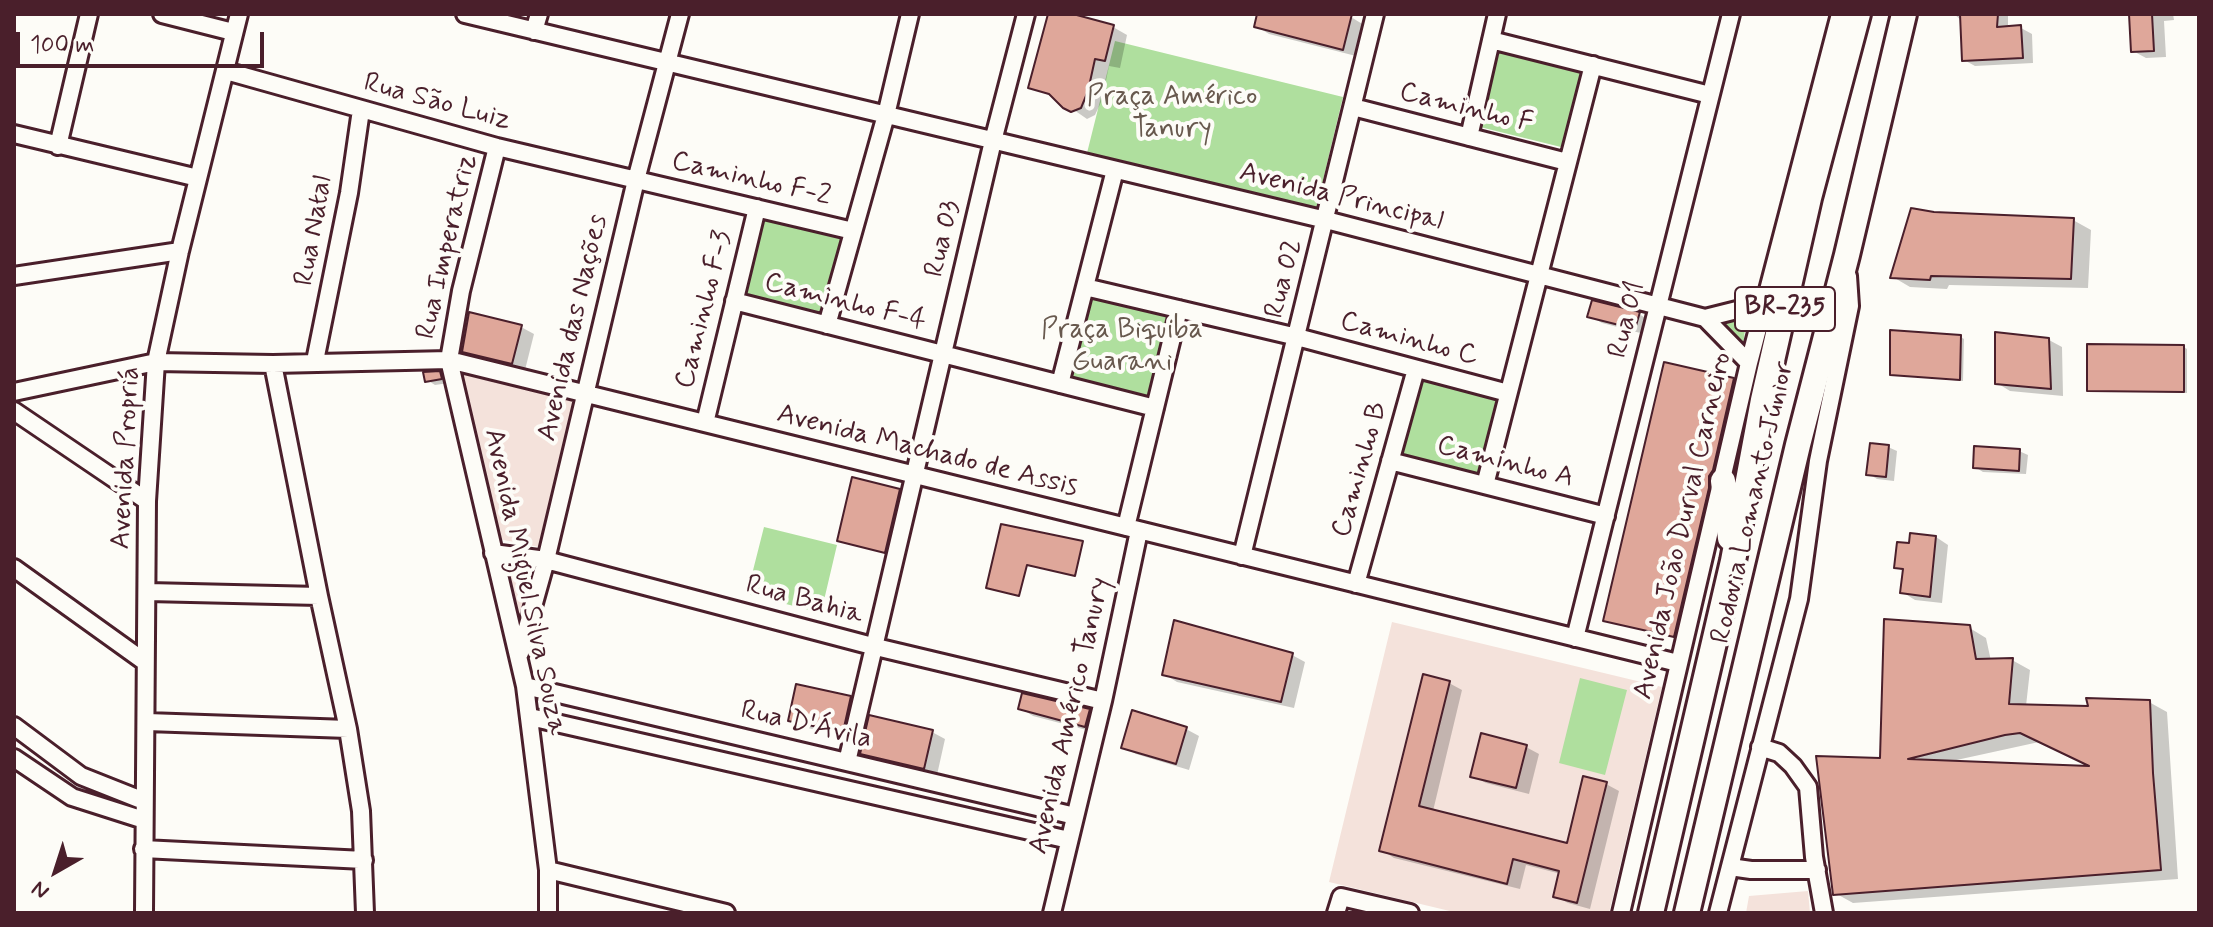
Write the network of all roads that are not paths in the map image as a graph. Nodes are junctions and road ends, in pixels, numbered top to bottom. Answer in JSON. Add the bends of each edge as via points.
{"nodes":[{"id":1,"x":89,"y":14,"type":"edge"},
{"id":2,"x":162,"y":14,"type":"edge"},
{"id":3,"x":239,"y":14,"type":"edge"},
{"id":4,"x":465,"y":14,"type":"edge"},
{"id":5,"x":539,"y":14,"type":"edge"},
{"id":6,"x":680,"y":14,"type":"edge"},
{"id":7,"x":910,"y":14,"type":"edge"},
{"id":8,"x":1026,"y":14,"type":"edge"},
{"id":9,"x":1375,"y":14,"type":"edge"},
{"id":10,"x":1497,"y":14,"type":"edge"},
{"id":11,"x":1731,"y":14,"type":"edge"},
{"id":12,"x":1840,"y":14,"type":"edge"},
{"id":13,"x":1858,"y":14,"type":"edge"},
{"id":14,"x":1904,"y":14,"type":"edge"},
{"id":15,"x":534,"y":31,"type":"junction"},
{"id":16,"x":233,"y":32,"type":"junction"},
{"id":17,"x":1491,"y":40,"type":"junction"},
{"id":18,"x":668,"y":62,"type":"junction"},
{"id":19,"x":1593,"y":65,"type":"junction"},
{"id":20,"x":226,"y":71,"type":"junction"},
{"id":21,"x":1710,"y":95,"type":"junction"},
{"id":22,"x":1353,"y":107,"type":"junction"},
{"id":23,"x":361,"y":110,"type":"junction"},
{"id":24,"x":886,"y":115,"type":"junction"},
{"id":25,"x":14,"y":134,"type":"edge"},
{"id":26,"x":1469,"y":137,"type":"junction"},
{"id":27,"x":993,"y":141,"type":"junction"},
{"id":28,"x":58,"y":146,"type":"junction"},
{"id":29,"x":497,"y":147,"type":"junction"},
{"id":30,"x":1567,"y":162,"type":"junction"},
{"id":31,"x":1115,"y":170,"type":"junction"},
{"id":32,"x":198,"y":178,"type":"junction"},
{"id":33,"x":636,"y":180,"type":"junction"},
{"id":34,"x":757,"y":208,"type":"junction"},
{"id":35,"x":1326,"y":220,"type":"junction"},
{"id":36,"x":853,"y":231,"type":"junction"},
{"id":37,"x":180,"y":251,"type":"junction"},
{"id":38,"x":1847,"y":255,"type":"junction"},
{"id":39,"x":1537,"y":275,"type":"junction"},
{"id":40,"x":14,"y":276,"type":"edge"},
{"id":41,"x":1085,"y":287,"type":"junction"},
{"id":42,"x":734,"y":301,"type":"junction"},
{"id":43,"x":1658,"y":306,"type":"junction"},
{"id":44,"x":1763,"y":307,"type":"junction"},
{"id":45,"x":1179,"y":309,"type":"junction"},
{"id":46,"x":1705,"y":318,"type":"junction"},
{"id":47,"x":827,"y":325,"type":"junction"},
{"id":48,"x":1297,"y":337,"type":"junction"},
{"id":49,"x":944,"y":354,"type":"junction"},
{"id":50,"x":449,"y":360,"type":"junction"},
{"id":51,"x":315,"y":361,"type":"junction"},
{"id":52,"x":156,"y":362,"type":"junction"},
{"id":53,"x":1749,"y":363,"type":"junction"},
{"id":54,"x":273,"y":364,"type":"junction"},
{"id":55,"x":1416,"y":369,"type":"junction"},
{"id":56,"x":1060,"y":384,"type":"junction"},
{"id":57,"x":14,"y":392,"type":"edge"},
{"id":58,"x":1508,"y":393,"type":"junction"},
{"id":59,"x":586,"y":394,"type":"junction"},
{"id":60,"x":1155,"y":408,"type":"junction"},
{"id":61,"x":14,"y":411,"type":"edge"},
{"id":62,"x":705,"y":423,"type":"junction"},
{"id":63,"x":1390,"y":461,"type":"junction"},
{"id":64,"x":916,"y":476,"type":"junction"},
{"id":65,"x":1723,"y":481,"type":"junction"},
{"id":66,"x":1485,"y":485,"type":"junction"},
{"id":67,"x":147,"y":501,"type":"junction"},
{"id":68,"x":1606,"y":516,"type":"junction"},
{"id":69,"x":1132,"y":529,"type":"junction"},
{"id":70,"x":493,"y":553,"type":"junction"},
{"id":71,"x":1242,"y":556,"type":"junction"},
{"id":72,"x":546,"y":560,"type":"junction"},
{"id":73,"x":1733,"y":561,"type":"junction"},
{"id":74,"x":14,"y":568,"type":"edge"},
{"id":75,"x":1356,"y":584,"type":"junction"},
{"id":76,"x":148,"y":592,"type":"junction"},
{"id":77,"x":319,"y":596,"type":"junction"},
{"id":78,"x":1575,"y":638,"type":"junction"},
{"id":79,"x":876,"y":647,"type":"junction"},
{"id":80,"x":519,"y":655,"type":"junction"},
{"id":81,"x":145,"y":662,"type":"junction"},
{"id":82,"x":1678,"y":663,"type":"junction"},
{"id":83,"x":525,"y":686,"type":"junction"},
{"id":84,"x":1103,"y":701,"type":"junction"},
{"id":85,"x":530,"y":717,"type":"junction"},
{"id":86,"x":147,"y":722,"type":"junction"},
{"id":87,"x":14,"y":726,"type":"edge"},
{"id":88,"x":348,"y":729,"type":"junction"},
{"id":89,"x":1760,"y":747,"type":"junction"},
{"id":90,"x":14,"y":758,"type":"edge"},
{"id":91,"x":847,"y":762,"type":"junction"},
{"id":92,"x":885,"y":771,"type":"junction"},
{"id":93,"x":881,"y":796,"type":"junction"},
{"id":94,"x":144,"y":801,"type":"junction"},
{"id":95,"x":1075,"y":816,"type":"junction"},
{"id":96,"x":144,"y":820,"type":"junction"},
{"id":97,"x":1069,"y":840,"type":"junction"},
{"id":98,"x":143,"y":849,"type":"junction"},
{"id":99,"x":364,"y":860,"type":"junction"},
{"id":100,"x":1730,"y":867,"type":"junction"},
{"id":101,"x":548,"y":870,"type":"junction"},
{"id":102,"x":1817,"y":870,"type":"junction"},
{"id":103,"x":144,"y":913,"type":"edge"},
{"id":104,"x":365,"y":913,"type":"edge"},
{"id":105,"x":548,"y":913,"type":"edge"},
{"id":106,"x":726,"y":913,"type":"edge"},
{"id":107,"x":1052,"y":913,"type":"edge"},
{"id":108,"x":1336,"y":913,"type":"edge"},
{"id":109,"x":1410,"y":913,"type":"edge"},
{"id":110,"x":1621,"y":913,"type":"edge"},
{"id":111,"x":1651,"y":913,"type":"edge"},
{"id":112,"x":1687,"y":913,"type":"edge"},
{"id":113,"x":1718,"y":913,"type":"edge"},
{"id":114,"x":1824,"y":913,"type":"edge"}],
"edges":[{"from":1,"to":28,"type":"street"},
{"from":2,"to":16,"type":"street"},
{"from":3,"to":16,"type":"street","name":"Avenida Propriá"},
{"from":4,"to":15,"type":"street","name":"Avenida Principal"},
{"from":5,"to":15,"type":"street"},
{"from":6,"to":18,"type":"street","name":"Avenida das Nações"},
{"from":7,"to":24,"type":"street"},
{"from":8,"to":27,"type":"street","name":"Rua 03"},
{"from":9,"to":22,"type":"street","name":"Rua 02"},
{"from":10,"to":17,"type":"street"},
{"from":11,"to":21,"type":"street","name":"Rua 01"},
{"from":12,"to":44,"type":"street","name":"Avenida João Durval Carneiro"},
{"from":13,"to":73,"type":"highway","name":"Rodovia Lomanto Júnior","number":"BR-235","via":[[1763,400]]},
{"from":14,"to":38,"type":"highway","name":"Rodovia Lomanto Júnior","number":"BR-235"},
{"from":15,"to":18,"type":"street","name":"Avenida Principal"},
{"from":16,"to":20,"type":"street","name":"Avenida Propriá"},
{"from":17,"to":19,"type":"street"},
{"from":17,"to":26,"type":"street"},
{"from":18,"to":24,"type":"street","name":"Avenida Principal"},
{"from":18,"to":33,"type":"street","name":"Avenida das Nações"},
{"from":19,"to":21,"type":"street"},
{"from":19,"to":30,"type":"street"},
{"from":20,"to":23,"type":"street","name":"Rua São Luiz"},
{"from":20,"to":32,"type":"street","name":"Avenida Propriá"},
{"from":21,"to":43,"type":"street","name":"Rua 01"},
{"from":22,"to":26,"type":"street","name":"Caminho F"},
{"from":22,"to":35,"type":"street","name":"Rua 02"},
{"from":23,"to":29,"type":"street","name":"Rua São Luiz"},
{"from":23,"to":51,"type":"street","name":"Rua Natal"},
{"from":24,"to":27,"type":"street","name":"Avenida Principal"},
{"from":24,"to":36,"type":"street"},
{"from":25,"to":28,"type":"street"},
{"from":26,"to":30,"type":"street","name":"Caminho F"},
{"from":27,"to":31,"type":"street","name":"Avenida Principal"},
{"from":27,"to":49,"type":"street","name":"Rua 03"},
{"from":28,"to":32,"type":"street"},
{"from":29,"to":33,"type":"street","name":"Rua São Luiz"},
{"from":29,"to":50,"type":"street","name":"Rua Imperatriz"},
{"from":30,"to":39,"type":"street"},
{"from":31,"to":35,"type":"street","name":"Avenida Principal"},
{"from":31,"to":41,"type":"street"},
{"from":32,"to":37,"type":"street","name":"Avenida Propriá"},
{"from":33,"to":34,"type":"street","name":"Caminho F-2"},
{"from":33,"to":59,"type":"street","name":"Avenida das Nações"},
{"from":34,"to":36,"type":"street","name":"Caminho F-2"},
{"from":34,"to":42,"type":"street","name":"Caminho F-3"},
{"from":35,"to":39,"type":"street","name":"Avenida Principal"},
{"from":35,"to":48,"type":"street","name":"Rua 02"},
{"from":36,"to":47,"type":"street"},
{"from":37,"to":40,"type":"street"},
{"from":37,"to":52,"type":"street","name":"Avenida Propriá"},
{"from":38,"to":89,"type":"street","via":[[1850,306],[1818,461],[1799,599]]},
{"from":38,"to":112,"type":"highway","name":"Rodovia Lomanto Júnior","number":"BR-235"},
{"from":39,"to":43,"type":"street","name":"Avenida Principal"},
{"from":39,"to":58,"type":"street"},
{"from":41,"to":45,"type":"street","name":"Caminho C"},
{"from":41,"to":56,"type":"street"},
{"from":42,"to":47,"type":"street","name":"Caminho F-4"},
{"from":42,"to":62,"type":"street","name":"Caminho F-3"},
{"from":43,"to":46,"type":"street","name":"Avenida Principal"},
{"from":43,"to":68,"type":"street","name":"Rua 01"},
{"from":44,"to":46,"type":"street"},
{"from":44,"to":53,"type":"street","name":"Avenida João Durval Carneiro"},
{"from":45,"to":48,"type":"street","name":"Caminho C"},
{"from":45,"to":60,"type":"street","name":"Avenida Américo Tanury"},
{"from":46,"to":53,"type":"street"},
{"from":47,"to":49,"type":"street","name":"Caminho F-4"},
{"from":48,"to":55,"type":"street","name":"Caminho C"},
{"from":48,"to":71,"type":"street","name":"Rua 02"},
{"from":49,"to":56,"type":"street","name":"Caminho F-4"},
{"from":49,"to":64,"type":"street","name":"Rua 03"},
{"from":50,"to":51,"type":"street","name":"Avenida Machado de Assis"},
{"from":50,"to":59,"type":"street","name":"Avenida Machado de Assis"},
{"from":50,"to":70,"type":"street","name":"Avenida Miguel Silva Souza"},
{"from":51,"to":54,"type":"street","name":"Avenida Machado de Assis"},
{"from":52,"to":54,"type":"street","name":"Avenida Machado de Assis"},
{"from":52,"to":57,"type":"street","name":"Avenida Machado de Assis"},
{"from":52,"to":67,"type":"street","name":"Avenida Propriá"},
{"from":53,"to":65,"type":"street","name":"Avenida João Durval Carneiro"},
{"from":54,"to":77,"type":"street"},
{"from":55,"to":58,"type":"street","name":"Caminho C"},
{"from":55,"to":63,"type":"street","name":"Caminho B"},
{"from":56,"to":60,"type":"street","name":"Caminho F-4"},
{"from":58,"to":66,"type":"street"},
{"from":59,"to":62,"type":"street","name":"Avenida Machado de Assis"},
{"from":59,"to":72,"type":"street","name":"Avenida das Nações"},
{"from":60,"to":69,"type":"street","name":"Avenida Américo Tanury"},
{"from":61,"to":67,"type":"street"},
{"from":62,"to":64,"type":"street","name":"Avenida Machado de Assis"},
{"from":63,"to":66,"type":"street","name":"Caminho A"},
{"from":63,"to":75,"type":"street","name":"Caminho B"},
{"from":64,"to":69,"type":"street","name":"Avenida Machado de Assis"},
{"from":64,"to":79,"type":"street","name":"Rua 03"},
{"from":65,"to":73,"type":"highway"},
{"from":65,"to":82,"type":"street","name":"Avenida João Durval Carneiro"},
{"from":66,"to":68,"type":"street","name":"Caminho A"},
{"from":67,"to":76,"type":"street","name":"Avenida Propriá"},
{"from":68,"to":78,"type":"street","name":"Rua 01"},
{"from":69,"to":71,"type":"street","name":"Avenida Machado de Assis"},
{"from":69,"to":84,"type":"street","name":"Avenida Américo Tanury"},
{"from":70,"to":72,"type":"street","name":"Rua Bahia"},
{"from":70,"to":80,"type":"street","name":"Avenida Miguel Silva Souza"},
{"from":71,"to":75,"type":"street","name":"Avenida Machado de Assis"},
{"from":72,"to":79,"type":"street","name":"Rua Bahia"},
{"from":72,"to":80,"type":"street","name":"Avenida das Nações"},
{"from":73,"to":111,"type":"highway","name":"Rodovia Lomanto Júnior","number":"BR-235"},
{"from":74,"to":81,"type":"street"},
{"from":75,"to":78,"type":"street","name":"Avenida Machado de Assis"},
{"from":76,"to":77,"type":"street"},
{"from":76,"to":81,"type":"street","name":"Avenida Propriá"},
{"from":77,"to":88,"type":"street"},
{"from":78,"to":82,"type":"street","name":"Avenida Machado de Assis"},
{"from":79,"to":84,"type":"street","name":"Rua Bahia"},
{"from":79,"to":91,"type":"street","name":"Rua 03"},
{"from":80,"to":83,"type":"street","name":"Avenida Miguel Silva Souza"},
{"from":81,"to":86,"type":"street","name":"Avenida Propriá"},
{"from":82,"to":110,"type":"street","name":"Avenida João Durval Carneiro"},
{"from":83,"to":85,"type":"street","name":"Avenida Miguel Silva Souza"},
{"from":83,"to":91,"type":"street","name":"Rua D'Ávila"},
{"from":84,"to":95,"type":"street","name":"Avenida Américo Tanury"},
{"from":85,"to":93,"type":"street","name":"Rua D'Ávila"},
{"from":85,"to":101,"type":"street","name":"Avenida Miguel Silva Souza"},
{"from":86,"to":88,"type":"street"},
{"from":86,"to":94,"type":"street","name":"Avenida Propriá"},
{"from":87,"to":94,"type":"street","via":[[81,776]]},
{"from":88,"to":99,"type":"street"},
{"from":89,"to":100,"type":"street"},
{"from":89,"to":102,"type":"street","via":[[1779,753],[1808,787]]},
{"from":90,"to":96,"type":"street","via":[[72,797]]},
{"from":91,"to":92,"type":"street","name":"Rua D'Ávila"},
{"from":92,"to":93,"type":"street"},
{"from":92,"to":95,"type":"street","name":"Rua D'Ávila"},
{"from":93,"to":97,"type":"street","name":"Rua D'Ávila"},
{"from":94,"to":96,"type":"street","name":"Avenida Propriá"},
{"from":95,"to":97,"type":"street","name":"Avenida Américo Tanury"},
{"from":96,"to":98,"type":"street","name":"Avenida Propriá"},
{"from":97,"to":107,"type":"street","name":"Avenida Américo Tanury"},
{"from":98,"to":99,"type":"street"},
{"from":98,"to":103,"type":"street","name":"Avenida Propriá"},
{"from":99,"to":104,"type":"street"},
{"from":100,"to":102,"type":"street"},
{"from":100,"to":113,"type":"street"},
{"from":101,"to":105,"type":"street","name":"Avenida Miguel Silva Souza"},
{"from":101,"to":106,"type":"street"},
{"from":102,"to":114,"type":"street"},
{"from":108,"to":109,"type":"street","via":[[1341,897]]}]}
